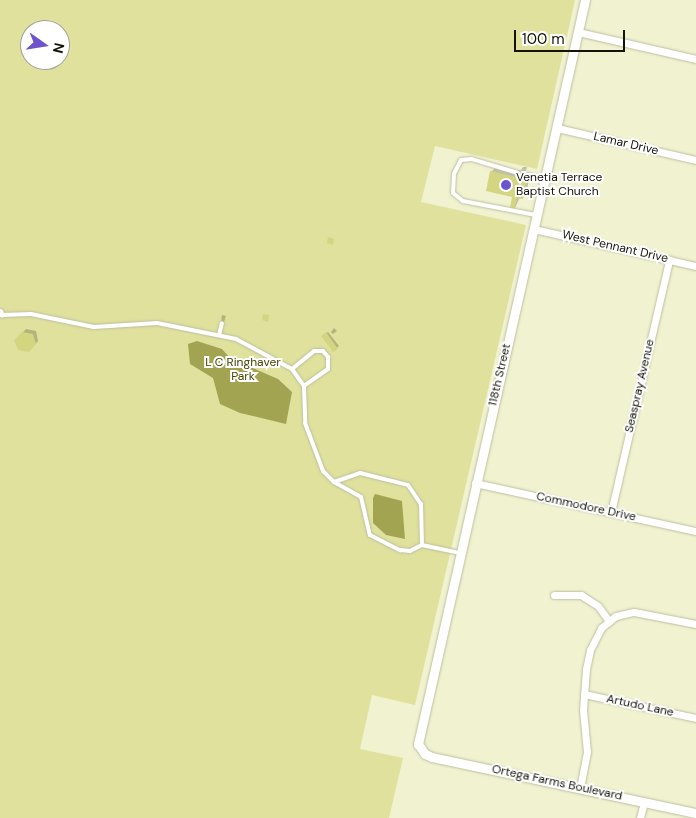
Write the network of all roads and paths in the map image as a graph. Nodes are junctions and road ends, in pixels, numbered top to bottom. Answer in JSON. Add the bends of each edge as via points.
{"nodes":[{"id":1,"x":585,"y":0,"type":"edge"},
{"id":2,"x":578,"y":32,"type":"junction"},
{"id":3,"x":696,"y":59,"type":"edge"},
{"id":4,"x":556,"y":128,"type":"junction"},
{"id":5,"x":696,"y":160,"type":"edge"},
{"id":6,"x":518,"y":173,"type":"dead end"},
{"id":7,"x":523,"y":174,"type":"dead end"},
{"id":8,"x":544,"y":179,"type":"junction"},
{"id":9,"x":537,"y":215,"type":"junction"},
{"id":10,"x":534,"y":229,"type":"junction"},
{"id":11,"x":668,"y":260,"type":"junction"},
{"id":12,"x":696,"y":266,"type":"edge"},
{"id":13,"x":1,"y":314,"type":"edge"},
{"id":14,"x":222,"y":323,"type":"dead end"},
{"id":15,"x":219,"y":335,"type":"junction"},
{"id":16,"x":292,"y":369,"type":"junction"},
{"id":17,"x":304,"y":386,"type":"junction"},
{"id":18,"x":334,"y":482,"type":"junction"},
{"id":19,"x":475,"y":483,"type":"junction"},
{"id":20,"x":611,"y":512,"type":"junction"},
{"id":21,"x":696,"y":531,"type":"edge"},
{"id":22,"x":422,"y":545,"type":"junction"},
{"id":23,"x":459,"y":553,"type":"junction"},
{"id":24,"x":554,"y":595,"type":"dead end"},
{"id":25,"x":609,"y":620,"type":"junction"},
{"id":26,"x":696,"y":624,"type":"edge"},
{"id":27,"x":584,"y":694,"type":"junction"},
{"id":28,"x":696,"y":718,"type":"edge"},
{"id":29,"x":420,"y":750,"type":"joint"},
{"id":30,"x":580,"y":788,"type":"junction"},
{"id":31,"x":644,"y":802,"type":"junction"},
{"id":32,"x":696,"y":814,"type":"edge"},
{"id":33,"x":640,"y":818,"type":"edge"}],
"edges":[{"from":1,"to":2,"type":"street","name":"118th Street"},
{"from":2,"to":3,"type":"street"},
{"from":2,"to":4,"type":"street","name":"118th Street"},
{"from":4,"to":5,"type":"street","name":"Lamar Drive"},
{"from":4,"to":8,"type":"street","name":"118th Street"},
{"from":6,"to":9,"type":"lane","via":[[472,159],[461,160],[454,174],[454,193],[463,201]]},
{"from":7,"to":8,"type":"lane"},
{"from":8,"to":9,"type":"street","name":"118th Street"},
{"from":9,"to":10,"type":"street","name":"118th Street"},
{"from":10,"to":11,"type":"street","name":"West Pennant Drive"},
{"from":10,"to":19,"type":"street","name":"118th Street"},
{"from":11,"to":12,"type":"street","name":"West Pennant Drive"},
{"from":11,"to":20,"type":"street","name":"Seaspray Avenue"},
{"from":13,"to":15,"type":"lane","via":[[31,314],[94,327],[157,323]]},
{"from":14,"to":15,"type":"lane"},
{"from":15,"to":16,"type":"lane","via":[[236,339]]},
{"from":16,"to":17,"type":"lane"},
{"from":16,"to":17,"type":"lane","via":[[314,351],[322,351],[328,357],[328,369]]},
{"from":17,"to":18,"type":"lane","via":[[306,428],[323,471]]},
{"from":18,"to":22,"type":"lane","via":[[361,497],[367,529],[374,538],[404,551]]},
{"from":18,"to":22,"type":"lane","via":[[360,473],[408,485],[421,504]]},
{"from":19,"to":20,"type":"street","name":"Commodore Drive"},
{"from":19,"to":23,"type":"street","name":"118th Street"},
{"from":20,"to":21,"type":"street","name":"Commodore Drive"},
{"from":22,"to":23,"type":"lane"},
{"from":23,"to":29,"type":"street","name":"118th Street","via":[[418,737]]},
{"from":24,"to":25,"type":"street","via":[[582,595],[598,606]]},
{"from":25,"to":26,"type":"street","via":[[634,612]]},
{"from":25,"to":27,"type":"street","via":[[590,650]]},
{"from":27,"to":28,"type":"street","name":"Artudo Lane"},
{"from":27,"to":30,"type":"street","via":[[587,752]]},
{"from":29,"to":30,"type":"street","name":"Ortega Farms Boulevard","via":[[432,757]]},
{"from":30,"to":31,"type":"street","name":"Ortega Farms Boulevard"},
{"from":31,"to":32,"type":"street","name":"Ortega Farms Boulevard"},
{"from":31,"to":33,"type":"street"}]}
